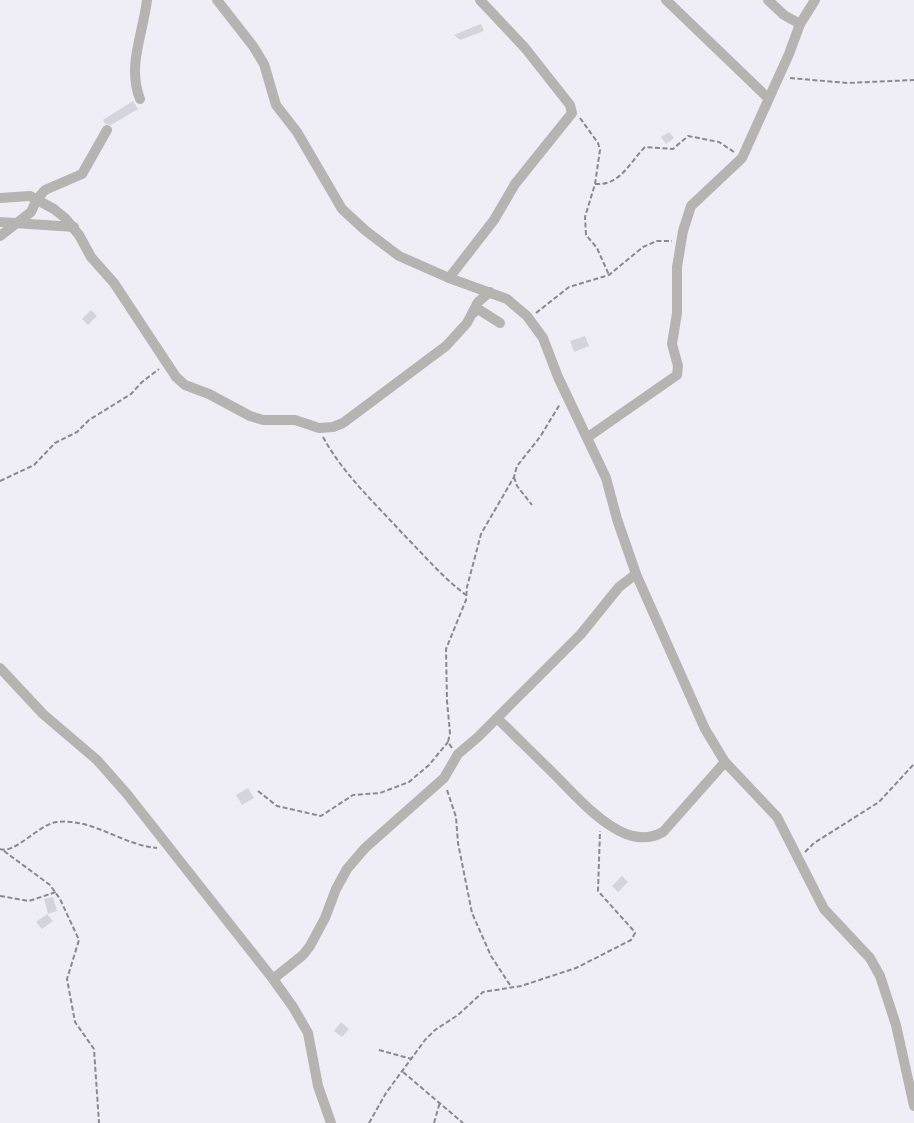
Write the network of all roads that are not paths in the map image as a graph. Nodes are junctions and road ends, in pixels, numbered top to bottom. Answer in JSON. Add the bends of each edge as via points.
{"nodes":[{"id":1,"x":147,"y":0,"type":"edge"},
{"id":2,"x":217,"y":0,"type":"edge"},
{"id":3,"x":480,"y":0,"type":"edge"},
{"id":4,"x":666,"y":0,"type":"edge"},
{"id":5,"x":768,"y":0,"type":"edge"},
{"id":6,"x":815,"y":0,"type":"edge"},
{"id":7,"x":800,"y":24,"type":"junction"},
{"id":8,"x":768,"y":98,"type":"junction"},
{"id":9,"x":140,"y":99,"type":"dead end"},
{"id":10,"x":107,"y":130,"type":"dead end"},
{"id":11,"x":0,"y":198,"type":"edge"},
{"id":12,"x":37,"y":199,"type":"junction"},
{"id":13,"x":0,"y":222,"type":"edge"},
{"id":14,"x":18,"y":222,"type":"junction"},
{"id":15,"x":74,"y":227,"type":"junction"},
{"id":16,"x":0,"y":236,"type":"edge"},
{"id":17,"x":449,"y":278,"type":"junction"},
{"id":18,"x":490,"y":292,"type":"junction"},
{"id":19,"x":473,"y":312,"type":"junction"},
{"id":20,"x":500,"y":323,"type":"dead end"},
{"id":21,"x":588,"y":437,"type":"junction"},
{"id":22,"x":636,"y":574,"type":"junction"},
{"id":23,"x":0,"y":668,"type":"edge"},
{"id":24,"x":497,"y":718,"type":"junction"},
{"id":25,"x":725,"y":762,"type":"junction"},
{"id":26,"x":273,"y":979,"type":"junction"},
{"id":27,"x":914,"y":1106,"type":"edge"},
{"id":28,"x":331,"y":1123,"type":"edge"}],
"edges":[{"from":1,"to":9,"type":"street","via":[[134,72]]},
{"from":2,"to":17,"type":"street","via":[[264,64],[276,105],[297,132],[342,208],[399,256]]},
{"from":3,"to":17,"type":"street","via":[[525,48],[572,109],[567,122],[515,184],[494,220]]},
{"from":4,"to":8,"type":"street"},
{"from":5,"to":7,"type":"street"},
{"from":6,"to":7,"type":"street"},
{"from":7,"to":8,"type":"street"},
{"from":8,"to":21,"type":"street","via":[[742,158],[692,206],[677,267],[677,313],[673,337],[677,375]]},
{"from":10,"to":12,"type":"street","via":[[82,174],[45,190]]},
{"from":11,"to":12,"type":"street","via":[[30,196]]},
{"from":12,"to":14,"type":"street","via":[[31,212]]},
{"from":12,"to":15,"type":"street"},
{"from":13,"to":14,"type":"street"},
{"from":14,"to":15,"type":"street","via":[[33,226]]},
{"from":14,"to":16,"type":"street"},
{"from":15,"to":19,"type":"street","via":[[91,257],[114,283],[176,377],[185,385],[250,416],[277,421],[295,420],[319,428],[344,423],[420,367],[456,335]]},
{"from":17,"to":18,"type":"street"},
{"from":18,"to":19,"type":"street","via":[[478,302]]},
{"from":18,"to":21,"type":"street","via":[[507,299],[527,316],[543,338]]},
{"from":19,"to":20,"type":"street","via":[[478,309]]},
{"from":21,"to":22,"type":"street","via":[[606,478]]},
{"from":22,"to":24,"type":"street","via":[[619,587],[581,634]]},
{"from":22,"to":25,"type":"street","via":[[705,729]]},
{"from":23,"to":26,"type":"street","via":[[43,714],[97,760],[127,794]]},
{"from":24,"to":25,"type":"street","via":[[579,800],[626,834],[654,837],[664,832]]},
{"from":24,"to":26,"type":"street","via":[[458,754],[444,778],[365,848],[336,888],[310,946]]},
{"from":25,"to":27,"type":"street","via":[[770,807],[824,909],[870,958],[880,976],[896,1025]]},
{"from":26,"to":28,"type":"street","via":[[308,1034],[318,1086]]}]}
